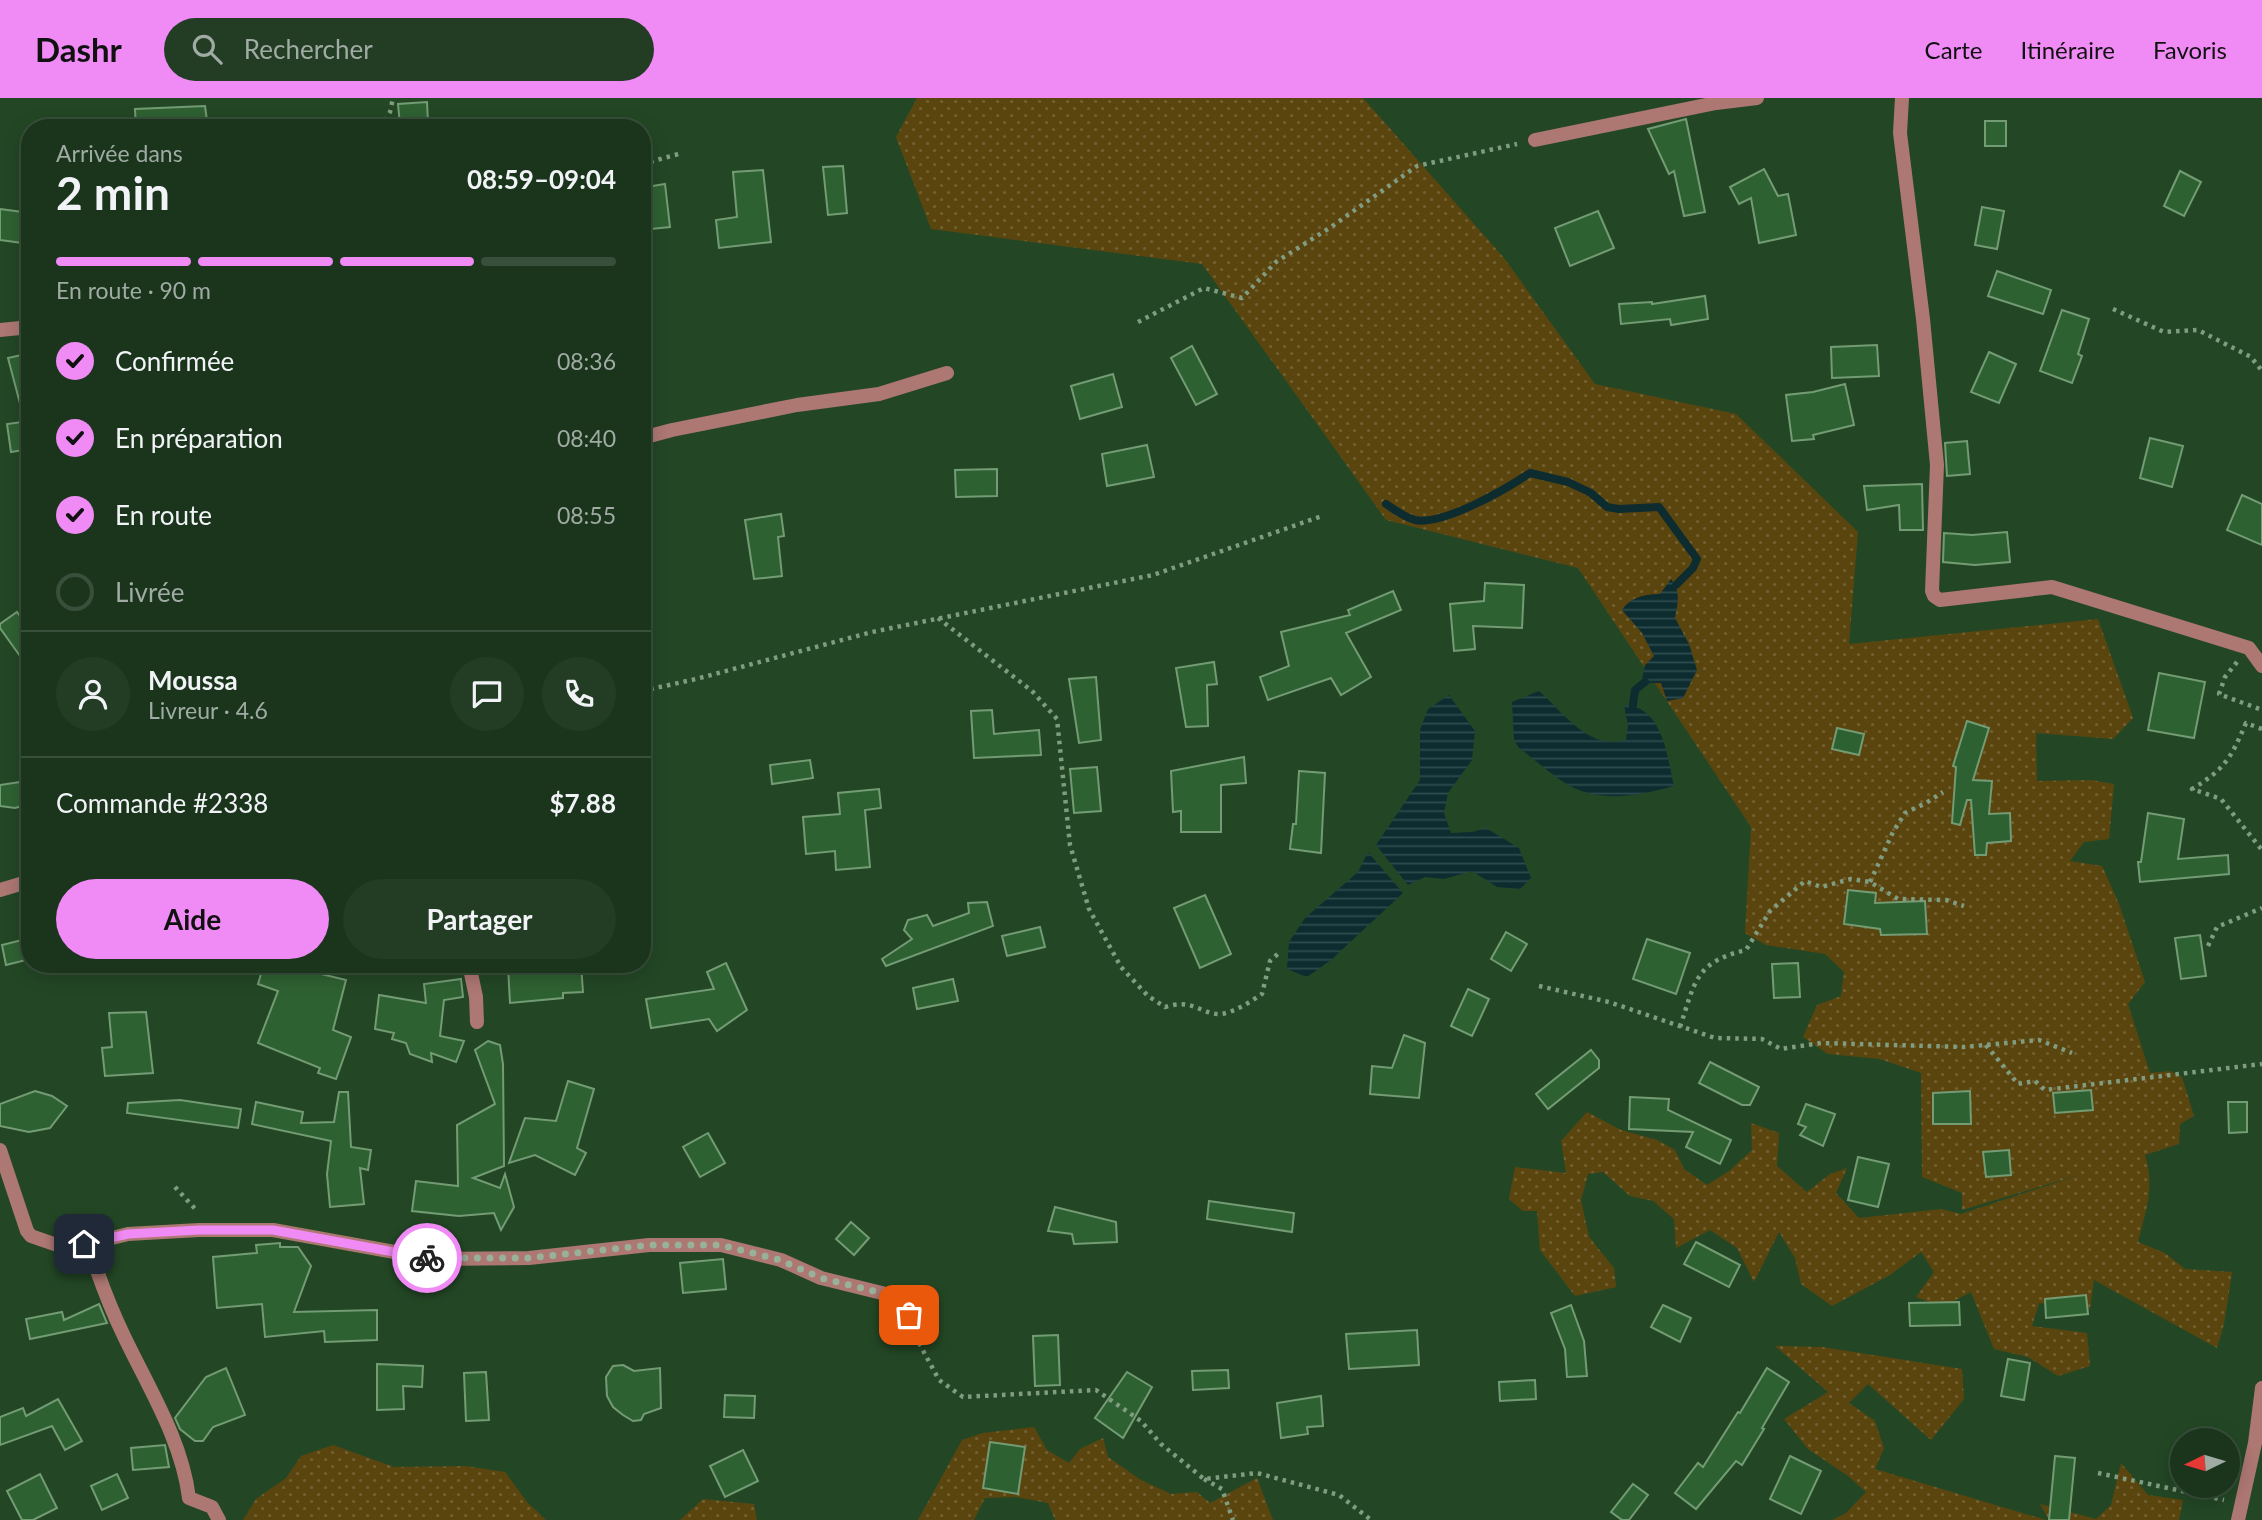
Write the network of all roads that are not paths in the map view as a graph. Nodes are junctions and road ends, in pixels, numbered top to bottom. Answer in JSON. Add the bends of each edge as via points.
{"nodes":[{"id":1,"x":1757,"y":98,"type":"edge"},
{"id":2,"x":1902,"y":98,"type":"edge"},
{"id":3,"x":1716,"y":100,"type":"edge"},
{"id":4,"x":1535,"y":141,"type":"road end"},
{"id":5,"x":21,"y":328,"type":"edge"},
{"id":6,"x":0,"y":330,"type":"edge"},
{"id":7,"x":947,"y":373,"type":"dead end"},
{"id":8,"x":651,"y":436,"type":"edge"},
{"id":9,"x":2262,"y":666,"type":"edge"},
{"id":10,"x":21,"y":884,"type":"edge"},
{"id":11,"x":0,"y":890,"type":"edge"},
{"id":12,"x":471,"y":973,"type":"edge"},
{"id":13,"x":477,"y":1022,"type":"dead end"},
{"id":14,"x":0,"y":1150,"type":"edge"},
{"id":15,"x":88,"y":1244,"type":"junction"},
{"id":16,"x":911,"y":1329,"type":"road end"},
{"id":17,"x":2262,"y":1388,"type":"edge"},
{"id":18,"x":219,"y":1520,"type":"edge"},
{"id":19,"x":2238,"y":1520,"type":"edge"}],
"edges":[{"from":1,"to":3,"type":"street"},
{"from":2,"to":9,"type":"street","via":[[1900,133],[1937,465],[1934,596],[1940,600],[2052,587],[2249,648]]},
{"from":3,"to":4,"type":"street"},
{"from":5,"to":6,"type":"street"},
{"from":7,"to":8,"type":"street","via":[[879,394],[797,405]]},
{"from":10,"to":11,"type":"street"},
{"from":12,"to":13,"type":"street"},
{"from":14,"to":15,"type":"street","via":[[31,1236],[54,1244]]},
{"from":15,"to":16,"type":"street","via":[[128,1234],[273,1230],[433,1259],[529,1258],[649,1245],[730,1245],[821,1278],[898,1297],[903,1300]]},
{"from":15,"to":18,"type":"street","via":[[101,1284],[173,1440],[189,1498],[212,1507]]},
{"from":17,"to":19,"type":"street"}]}
